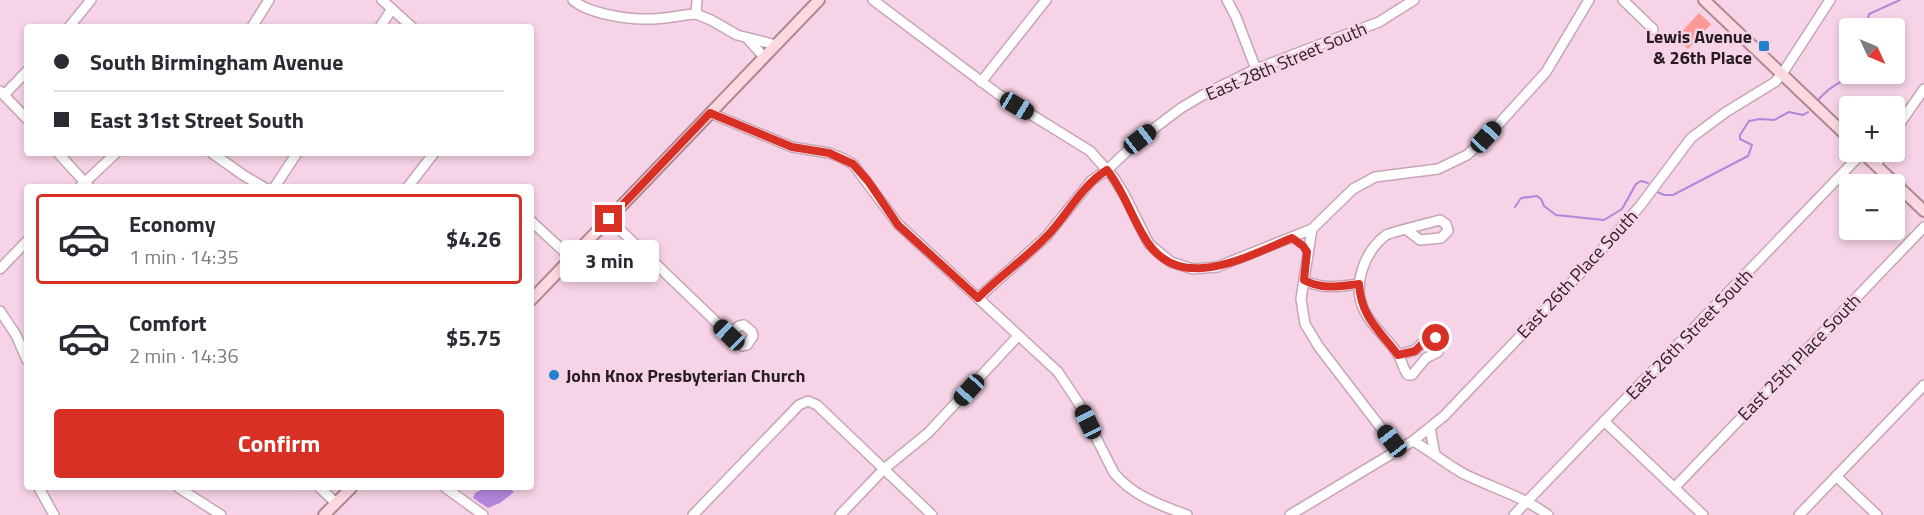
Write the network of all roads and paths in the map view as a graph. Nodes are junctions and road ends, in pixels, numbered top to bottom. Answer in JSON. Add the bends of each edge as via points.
{"nodes":[{"id":1,"x":91,"y":0,"type":"edge"},
{"id":2,"x":269,"y":0,"type":"edge"},
{"id":3,"x":382,"y":0,"type":"edge"},
{"id":4,"x":573,"y":0,"type":"edge"},
{"id":5,"x":696,"y":0,"type":"edge"},
{"id":6,"x":819,"y":0,"type":"edge"},
{"id":7,"x":873,"y":0,"type":"edge"},
{"id":8,"x":1046,"y":0,"type":"edge"},
{"id":9,"x":1227,"y":0,"type":"edge"},
{"id":10,"x":1414,"y":0,"type":"edge"},
{"id":11,"x":1589,"y":0,"type":"edge"},
{"id":12,"x":1623,"y":0,"type":"edge"},
{"id":13,"x":1704,"y":0,"type":"edge"},
{"id":14,"x":1830,"y":0,"type":"edge"},
{"id":15,"x":392,"y":9,"type":"junction"},
{"id":16,"x":696,"y":14,"type":"junction"},
{"id":17,"x":71,"y":24,"type":"edge"},
{"id":18,"x":254,"y":24,"type":"edge"},
{"id":19,"x":382,"y":24,"type":"edge"},
{"id":20,"x":409,"y":24,"type":"edge"},
{"id":21,"x":1653,"y":29,"type":"dead end"},
{"id":22,"x":747,"y":38,"type":"junction"},
{"id":23,"x":776,"y":45,"type":"junction"},
{"id":24,"x":764,"y":57,"type":"junction"},
{"id":25,"x":1256,"y":69,"type":"junction"},
{"id":26,"x":24,"y":74,"type":"edge"},
{"id":27,"x":1782,"y":74,"type":"junction"},
{"id":28,"x":981,"y":82,"type":"junction"},
{"id":29,"x":1924,"y":89,"type":"edge"},
{"id":30,"x":2,"y":93,"type":"edge"},
{"id":31,"x":710,"y":113,"type":"junction"},
{"id":32,"x":24,"y":116,"type":"edge"},
{"id":33,"x":1905,"y":116,"type":"edge"},
{"id":34,"x":1839,"y":129,"type":"edge"},
{"id":35,"x":60,"y":156,"type":"edge"},
{"id":36,"x":113,"y":156,"type":"edge"},
{"id":37,"x":216,"y":156,"type":"edge"},
{"id":38,"x":295,"y":156,"type":"edge"},
{"id":39,"x":432,"y":156,"type":"edge"},
{"id":40,"x":1852,"y":162,"type":"edge"},
{"id":41,"x":1873,"y":162,"type":"edge"},
{"id":42,"x":1878,"y":162,"type":"edge"},
{"id":43,"x":1876,"y":165,"type":"junction"},
{"id":44,"x":1107,"y":170,"type":"junction"},
{"id":45,"x":83,"y":184,"type":"edge"},
{"id":46,"x":87,"y":184,"type":"edge"},
{"id":47,"x":258,"y":184,"type":"edge"},
{"id":48,"x":277,"y":184,"type":"edge"},
{"id":49,"x":410,"y":184,"type":"edge"},
{"id":50,"x":1924,"y":211,"type":"edge"},
{"id":51,"x":609,"y":219,"type":"junction"},
{"id":52,"x":534,"y":224,"type":"edge"},
{"id":53,"x":1924,"y":227,"type":"edge"},
{"id":54,"x":1312,"y":229,"type":"junction"},
{"id":55,"x":1407,"y":230,"type":"dead end"},
{"id":56,"x":1292,"y":238,"type":"junction"},
{"id":57,"x":24,"y":244,"type":"edge"},
{"id":58,"x":1307,"y":252,"type":"junction"},
{"id":59,"x":571,"y":258,"type":"junction"},
{"id":60,"x":0,"y":269,"type":"edge"},
{"id":61,"x":1304,"y":280,"type":"junction"},
{"id":62,"x":1359,"y":284,"type":"junction"},
{"id":63,"x":534,"y":297,"type":"edge"},
{"id":64,"x":978,"y":298,"type":"junction"},
{"id":65,"x":0,"y":311,"type":"edge"},
{"id":66,"x":729,"y":335,"type":"dead end"},
{"id":67,"x":1018,"y":336,"type":"junction"},
{"id":68,"x":24,"y":353,"type":"edge"},
{"id":69,"x":1398,"y":355,"type":"junction"},
{"id":70,"x":1924,"y":385,"type":"edge"},
{"id":71,"x":1604,"y":421,"type":"junction"},
{"id":72,"x":1430,"y":428,"type":"junction"},
{"id":73,"x":1413,"y":441,"type":"junction"},
{"id":74,"x":1398,"y":450,"type":"junction"},
{"id":75,"x":1435,"y":455,"type":"junction"},
{"id":76,"x":884,"y":469,"type":"junction"},
{"id":77,"x":1836,"y":476,"type":"junction"},
{"id":78,"x":1675,"y":487,"type":"junction"},
{"id":79,"x":40,"y":490,"type":"edge"},
{"id":80,"x":182,"y":490,"type":"edge"},
{"id":81,"x":322,"y":490,"type":"edge"},
{"id":82,"x":349,"y":490,"type":"edge"},
{"id":83,"x":449,"y":490,"type":"edge"},
{"id":84,"x":1528,"y":501,"type":"junction"},
{"id":85,"x":336,"y":503,"type":"junction"},
{"id":86,"x":696,"y":514,"type":"edge"},
{"id":87,"x":54,"y":515,"type":"edge"},
{"id":88,"x":220,"y":515,"type":"edge"},
{"id":89,"x":324,"y":515,"type":"edge"},
{"id":90,"x":483,"y":515,"type":"edge"},
{"id":91,"x":840,"y":515,"type":"edge"},
{"id":92,"x":932,"y":515,"type":"edge"},
{"id":93,"x":1187,"y":515,"type":"edge"},
{"id":94,"x":1290,"y":515,"type":"edge"},
{"id":95,"x":1514,"y":515,"type":"edge"},
{"id":96,"x":1548,"y":515,"type":"edge"},
{"id":97,"x":1703,"y":515,"type":"edge"},
{"id":98,"x":1799,"y":515,"type":"edge"},
{"id":99,"x":1877,"y":515,"type":"edge"}],
"edges":[{"from":1,"to":17,"type":"street"},
{"from":2,"to":18,"type":"street"},
{"from":3,"to":15,"type":"street"},
{"from":4,"to":16,"type":"street","via":[[594,12],[645,19]]},
{"from":5,"to":16,"type":"street"},
{"from":6,"to":23,"type":"main road"},
{"from":7,"to":28,"type":"street"},
{"from":8,"to":28,"type":"street"},
{"from":9,"to":25,"type":"street"},
{"from":10,"to":25,"type":"street","name":"East 28th Street South","via":[[1361,30]]},
{"from":11,"to":54,"type":"street","via":[[1546,72],[1467,155],[1438,170],[1383,175],[1360,184]]},
{"from":12,"to":21,"type":"street"},
{"from":13,"to":27,"type":"main road"},
{"from":14,"to":27,"type":"street","name":"East 26th Place South"},
{"from":15,"to":19,"type":"street"},
{"from":15,"to":20,"type":"street"},
{"from":16,"to":22,"type":"street"},
{"from":22,"to":23,"type":"street"},
{"from":22,"to":24,"type":"street"},
{"from":23,"to":24,"type":"main road"},
{"from":24,"to":31,"type":"main road"},
{"from":25,"to":44,"type":"street","name":"East 28th Street South","via":[[1181,108]]},
{"from":26,"to":30,"type":"street"},
{"from":27,"to":34,"type":"main road"},
{"from":27,"to":72,"type":"street","name":"East 26th Place South","via":[[1690,138],[1651,194]]},
{"from":28,"to":44,"type":"street","via":[[1090,151]]},
{"from":29,"to":33,"type":"street"},
{"from":30,"to":32,"type":"street"},
{"from":31,"to":51,"type":"main road"},
{"from":31,"to":64,"type":"street","via":[[792,147],[829,153],[853,164],[898,225]]},
{"from":35,"to":45,"type":"street"},
{"from":36,"to":46,"type":"street"},
{"from":37,"to":47,"type":"street"},
{"from":38,"to":48,"type":"street"},
{"from":39,"to":49,"type":"street"},
{"from":40,"to":71,"type":"street","name":"East 26th Street South"},
{"from":41,"to":43,"type":"main road"},
{"from":42,"to":43,"type":"street"},
{"from":43,"to":50,"type":"main road"},
{"from":44,"to":56,"type":"street","via":[[1149,244],[1181,267],[1217,267]]},
{"from":44,"to":64,"type":"street","name":"East 28th Street South","via":[[1091,181],[1034,250]]},
{"from":51,"to":59,"type":"main road"},
{"from":51,"to":66,"type":"street"},
{"from":52,"to":59,"type":"street"},
{"from":53,"to":78,"type":"street","name":"East 25th Place South"},
{"from":54,"to":56,"type":"street"},
{"from":54,"to":58,"type":"street"},
{"from":55,"to":62,"type":"street","via":[[1389,234],[1375,247],[1365,261]]},
{"from":56,"to":58,"type":"street"},
{"from":57,"to":60,"type":"street"},
{"from":58,"to":61,"type":"street"},
{"from":59,"to":63,"type":"main road"},
{"from":61,"to":62,"type":"street","via":[[1324,287]]},
{"from":61,"to":74,"type":"street","via":[[1301,309],[1305,324]]},
{"from":62,"to":69,"type":"street","via":[[1365,312]]},
{"from":64,"to":67,"type":"street"},
{"from":65,"to":68,"type":"street"},
{"from":67,"to":76,"type":"street","via":[[928,433]]},
{"from":67,"to":93,"type":"street","via":[[1070,388],[1122,483],[1144,498]]},
{"from":69,"to":69,"type":"street","via":[[1415,351],[1429,337],[1436,338],[1441,345],[1412,375],[1405,372]]},
{"from":70,"to":77,"type":"street"},
{"from":71,"to":78,"type":"street"},
{"from":71,"to":84,"type":"street","name":"East 26th Street South"},
{"from":72,"to":73,"type":"street","name":"East 26th Place South"},
{"from":72,"to":75,"type":"street"},
{"from":73,"to":74,"type":"street","name":"East 26th Place South"},
{"from":73,"to":75,"type":"street"},
{"from":74,"to":94,"type":"street","name":"East 26th Place South"},
{"from":75,"to":84,"type":"street","via":[[1470,477]]},
{"from":76,"to":86,"type":"street","via":[[817,405],[808,401],[799,405]]},
{"from":76,"to":91,"type":"street"},
{"from":76,"to":92,"type":"street"},
{"from":77,"to":98,"type":"street"},
{"from":77,"to":99,"type":"street"},
{"from":78,"to":97,"type":"street"},
{"from":79,"to":87,"type":"street"},
{"from":80,"to":88,"type":"street"},
{"from":81,"to":85,"type":"street"},
{"from":82,"to":85,"type":"main road"},
{"from":83,"to":90,"type":"street"},
{"from":84,"to":95,"type":"street","name":"East 26th Street South"},
{"from":84,"to":96,"type":"street"},
{"from":85,"to":89,"type":"main road"}]}
